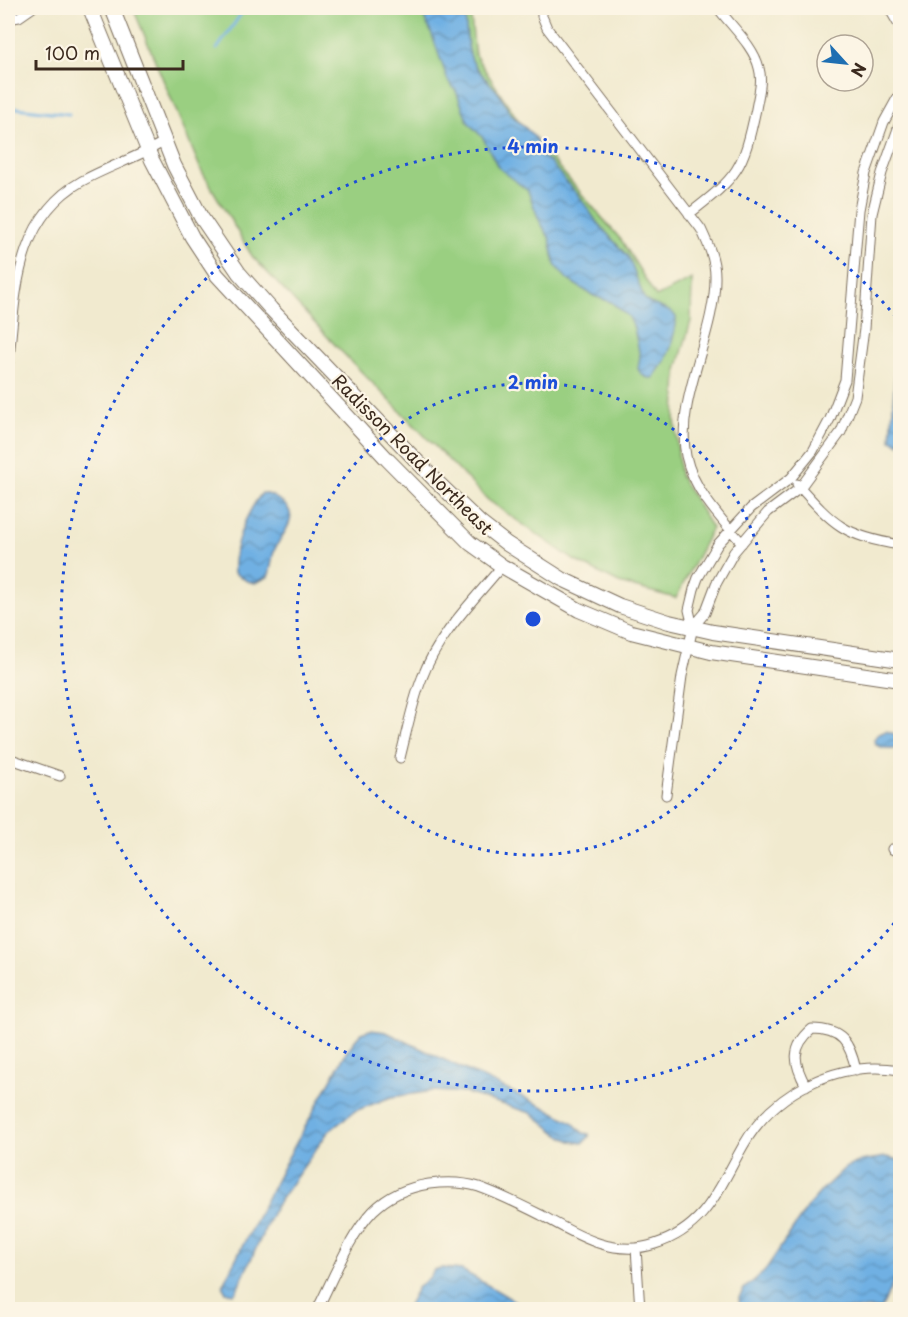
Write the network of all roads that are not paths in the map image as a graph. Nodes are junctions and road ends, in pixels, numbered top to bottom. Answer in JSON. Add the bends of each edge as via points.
{"nodes":[{"id":1,"x":32,"y":8,"type":"edge"},
{"id":2,"x":90,"y":8,"type":"edge"},
{"id":3,"x":112,"y":8,"type":"edge"},
{"id":4,"x":542,"y":8,"type":"edge"},
{"id":5,"x":718,"y":8,"type":"edge"},
{"id":6,"x":889,"y":8,"type":"edge"},
{"id":7,"x":8,"y":19,"type":"edge"},
{"id":8,"x":900,"y":27,"type":"edge"},
{"id":9,"x":900,"y":93,"type":"edge"},
{"id":10,"x":900,"y":123,"type":"edge"},
{"id":11,"x":165,"y":141,"type":"junction"},
{"id":12,"x":148,"y":151,"type":"junction"},
{"id":13,"x":690,"y":214,"type":"junction"},
{"id":14,"x":8,"y":368,"type":"edge"},
{"id":15,"x":791,"y":478,"type":"junction"},
{"id":16,"x":800,"y":488,"type":"junction"},
{"id":17,"x":730,"y":530,"type":"junction"},
{"id":18,"x":742,"y":543,"type":"junction"},
{"id":19,"x":900,"y":545,"type":"edge"},
{"id":20,"x":502,"y":566,"type":"junction"},
{"id":21,"x":693,"y":627,"type":"junction"},
{"id":22,"x":689,"y":647,"type":"junction"},
{"id":23,"x":900,"y":660,"type":"edge"},
{"id":24,"x":900,"y":680,"type":"edge"},
{"id":25,"x":8,"y":758,"type":"edge"},
{"id":26,"x":400,"y":758,"type":"dead end"},
{"id":27,"x":60,"y":776,"type":"dead end"},
{"id":28,"x":666,"y":795,"type":"dead end"},
{"id":29,"x":856,"y":1070,"type":"junction"},
{"id":30,"x":900,"y":1070,"type":"edge"},
{"id":31,"x":806,"y":1086,"type":"junction"},
{"id":32,"x":636,"y":1248,"type":"junction"},
{"id":33,"x":317,"y":1310,"type":"edge"},
{"id":34,"x":640,"y":1310,"type":"edge"}],
"edges":[{"from":1,"to":7,"type":"street"},
{"from":2,"to":12,"type":"main road","name":"Radisson Road Northeast"},
{"from":3,"to":11,"type":"main road","name":"Radisson Road Northeast"},
{"from":4,"to":13,"type":"street","via":[[547,28]]},
{"from":5,"to":13,"type":"street","via":[[752,52],[761,85],[742,163],[722,189]]},
{"from":6,"to":8,"type":"street"},
{"from":9,"to":15,"type":"street","via":[[884,122],[866,173],[859,210],[845,380],[831,419],[813,451]]},
{"from":10,"to":16,"type":"street","via":[[872,214],[855,397],[841,432]]},
{"from":11,"to":12,"type":"street"},
{"from":11,"to":21,"type":"main road","name":"Radisson Road Northeast","via":[[201,217],[238,273],[480,523],[536,564],[579,587],[620,606]]},
{"from":12,"to":14,"type":"street","via":[[82,181],[41,217],[26,246]]},
{"from":12,"to":20,"type":"main road","name":"Radisson Road Northeast","via":[[192,237],[217,275],[390,462],[470,543]]},
{"from":13,"to":17,"type":"street","via":[[712,254],[715,277],[686,422],[686,455],[708,502]]},
{"from":15,"to":16,"type":"street"},
{"from":15,"to":17,"type":"street","via":[[751,508]]},
{"from":16,"to":18,"type":"street","via":[[768,512]]},
{"from":16,"to":19,"type":"street","via":[[842,528],[869,540]]},
{"from":17,"to":18,"type":"street"},
{"from":17,"to":21,"type":"street","via":[[698,578],[689,610]]},
{"from":18,"to":21,"type":"street","via":[[724,568],[705,614]]},
{"from":20,"to":22,"type":"main road","name":"Radisson Road Northeast","via":[[579,610],[632,632]]},
{"from":20,"to":26,"type":"street","via":[[446,634],[430,660],[415,698]]},
{"from":21,"to":22,"type":"street"},
{"from":21,"to":23,"type":"main road","name":"Radisson Road Northeast"},
{"from":22,"to":24,"type":"main road","name":"Radisson Road Northeast"},
{"from":22,"to":28,"type":"street"},
{"from":25,"to":27,"type":"street"},
{"from":29,"to":30,"type":"street"},
{"from":29,"to":31,"type":"street","via":[[824,1077]]},
{"from":29,"to":31,"type":"street","via":[[846,1041],[829,1029],[812,1029],[797,1048],[798,1069]]},
{"from":31,"to":32,"type":"street","via":[[764,1116],[698,1220],[670,1238]]},
{"from":32,"to":33,"type":"street","via":[[602,1246],[477,1186],[416,1186],[387,1200],[362,1226]]},
{"from":32,"to":34,"type":"street"}]}
